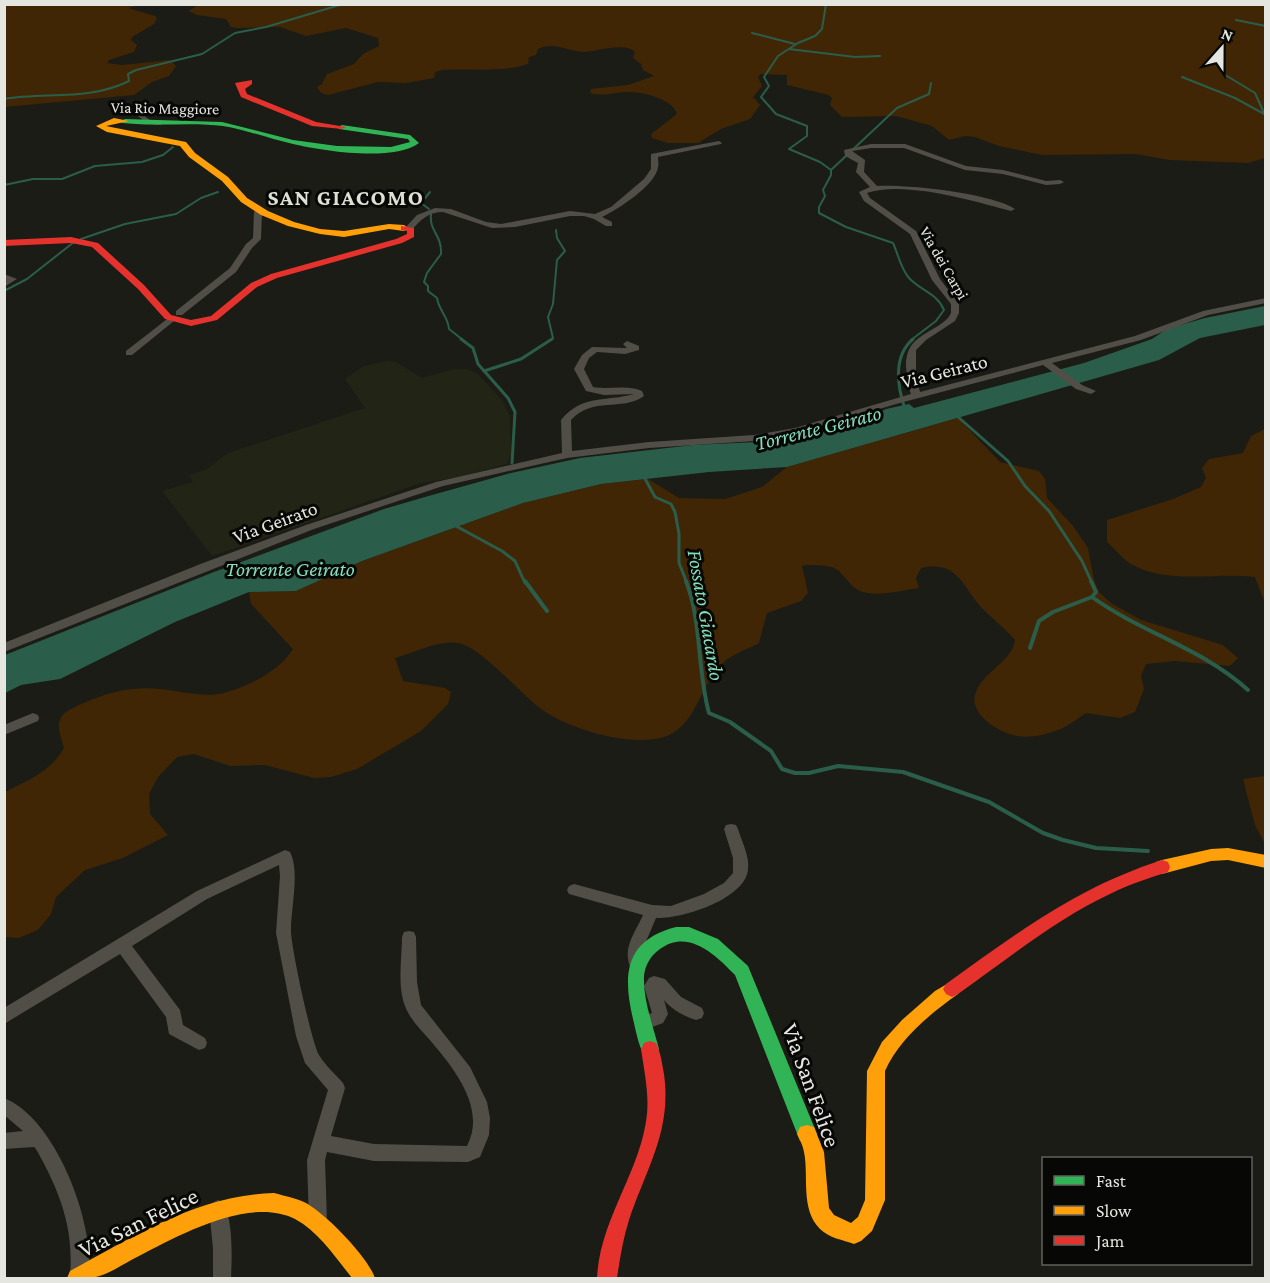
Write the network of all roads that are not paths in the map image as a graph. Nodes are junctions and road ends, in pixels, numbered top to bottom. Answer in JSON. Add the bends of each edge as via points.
{"nodes":[{"id":1,"x":241,"y":88,"type":"dead end"},
{"id":2,"x":140,"y":115,"type":"dead end"},
{"id":3,"x":176,"y":124,"type":"junction"},
{"id":4,"x":719,"y":143,"type":"dead end"},
{"id":5,"x":1060,"y":182,"type":"dead end"},
{"id":6,"x":875,"y":188,"type":"junction"},
{"id":7,"x":1011,"y":209,"type":"dead end"},
{"id":8,"x":261,"y":210,"type":"junction"},
{"id":9,"x":597,"y":216,"type":"junction"},
{"id":10,"x":609,"y":224,"type":"dead end"},
{"id":11,"x":409,"y":228,"type":"junction"},
{"id":12,"x":4,"y":243,"type":"edge"},
{"id":13,"x":4,"y":276,"type":"edge"},
{"id":14,"x":4,"y":285,"type":"edge"},
{"id":15,"x":1266,"y":300,"type":"edge"},
{"id":16,"x":175,"y":316,"type":"junction"},
{"id":17,"x":627,"y":344,"type":"dead end"},
{"id":18,"x":129,"y":353,"type":"dead end"},
{"id":19,"x":1050,"y":366,"type":"junction"},
{"id":20,"x":1091,"y":391,"type":"dead end"},
{"id":21,"x":914,"y":397,"type":"junction"},
{"id":22,"x":567,"y":455,"type":"junction"},
{"id":23,"x":4,"y":648,"type":"edge"},
{"id":24,"x":33,"y":718,"type":"dead end"},
{"id":25,"x":4,"y":730,"type":"edge"},
{"id":26,"x":731,"y":829,"type":"dead end"},
{"id":27,"x":1266,"y":862,"type":"edge"},
{"id":28,"x":574,"y":890,"type":"dead end"},
{"id":29,"x":652,"y":911,"type":"junction"},
{"id":30,"x":409,"y":937,"type":"dead end"},
{"id":31,"x":122,"y":945,"type":"junction"},
{"id":32,"x":637,"y":967,"type":"junction"},
{"id":33,"x":696,"y":1013,"type":"dead end"},
{"id":34,"x":4,"y":1017,"type":"edge"},
{"id":35,"x":644,"y":1023,"type":"junction"},
{"id":36,"x":200,"y":1043,"type":"dead end"},
{"id":37,"x":4,"y":1106,"type":"edge"},
{"id":38,"x":38,"y":1138,"type":"junction"},
{"id":39,"x":4,"y":1141,"type":"edge"},
{"id":40,"x":320,"y":1141,"type":"junction"},
{"id":41,"x":218,"y":1209,"type":"junction"},
{"id":42,"x":318,"y":1222,"type":"junction"},
{"id":43,"x":78,"y":1278,"type":"edge"},
{"id":44,"x":222,"y":1278,"type":"edge"},
{"id":45,"x":365,"y":1278,"type":"edge"},
{"id":46,"x":606,"y":1278,"type":"edge"}],
"edges":[{"from":1,"to":3,"type":"street","name":"Via Rio Maggiore","via":[[244,95],[307,122],[392,132],[410,137],[415,143],[406,149],[381,151],[297,143],[214,123]]},
{"from":2,"to":3,"type":"street","via":[[143,119]]},
{"from":3,"to":8,"type":"street","name":"Via Rio Maggiore","via":[[117,120],[100,126],[146,139],[179,142],[190,155],[225,179],[245,201]]},
{"from":4,"to":9,"type":"street","via":[[654,156],[655,169],[647,181],[614,209]]},
{"from":5,"to":6,"type":"street","via":[[1046,183],[965,168],[905,146],[848,150],[848,154],[862,162],[860,172]]},
{"from":6,"to":7,"type":"street","via":[[899,187],[982,199]]},
{"from":6,"to":21,"type":"street","name":"Via dei Carpi","via":[[865,190],[864,197],[913,233],[936,280],[955,304],[954,317],[912,350]]},
{"from":8,"to":11,"type":"street","name":"Via Rio Maggiore","via":[[316,231],[345,234],[395,226]]},
{"from":8,"to":16,"type":"street","via":[[257,239],[238,265]]},
{"from":9,"to":10,"type":"street"},
{"from":9,"to":11,"type":"street","via":[[567,214],[491,226],[440,210],[419,216]]},
{"from":11,"to":16,"type":"street","via":[[412,233],[403,240],[264,280],[210,320],[191,323]]},
{"from":12,"to":16,"type":"street","via":[[79,238],[103,250],[116,266]]},
{"from":13,"to":14,"type":"street","via":[[13,279]]},
{"from":15,"to":19,"type":"street","name":"Via Geirato","via":[[1206,313]]},
{"from":16,"to":18,"type":"street"},
{"from":17,"to":22,"type":"street","via":[[636,348],[595,349],[579,369],[589,389],[632,390],[639,396],[597,401],[571,414],[566,420]]},
{"from":19,"to":20,"type":"street"},
{"from":19,"to":21,"type":"street","name":"Via Geirato"},
{"from":21,"to":22,"type":"street","name":"Via Geirato","via":[[780,435]]},
{"from":22,"to":23,"type":"street","name":"Via Geirato","via":[[411,493],[176,578]]},
{"from":24,"to":25,"type":"street"},
{"from":26,"to":29,"type":"street","via":[[741,866],[737,879],[691,906],[671,912]]},
{"from":27,"to":32,"type":"street","name":"Via San Felice","via":[[1228,854],[1211,855],[1134,874],[1049,921],[927,1010],[895,1039],[876,1071],[875,1200],[866,1224],[854,1234],[830,1228],[819,1212],[814,1151],[742,971],[708,941],[680,933],[657,941],[645,951]]},
{"from":28,"to":29,"type":"street"},
{"from":29,"to":32,"type":"street","via":[[634,951]]},
{"from":30,"to":40,"type":"street","via":[[413,1006],[465,1072],[475,1091],[481,1127],[477,1146],[468,1154],[375,1152],[347,1150]]},
{"from":31,"to":34,"type":"street"},
{"from":31,"to":36,"type":"street","via":[[174,1015],[175,1029]]},
{"from":31,"to":40,"type":"street","via":[[202,895],[285,856],[283,933],[304,1036],[311,1058],[337,1088]]},
{"from":32,"to":35,"type":"street"},
{"from":33,"to":35,"type":"street","via":[[675,1002],[654,983],[660,1014]]},
{"from":35,"to":46,"type":"street","via":[[656,1091],[656,1122],[619,1218],[606,1260]]},
{"from":37,"to":38,"type":"street","name":"Via San Felice","via":[[14,1110]]},
{"from":38,"to":39,"type":"street"},
{"from":38,"to":43,"type":"street","name":"Via San Felice","via":[[66,1191],[80,1238]]},
{"from":40,"to":42,"type":"street","via":[[316,1160]]},
{"from":41,"to":42,"type":"street","name":"Via San Felice","via":[[255,1202],[287,1204]]},
{"from":41,"to":43,"type":"street","name":"Via San Felice","via":[[178,1225]]},
{"from":41,"to":44,"type":"street"},
{"from":42,"to":45,"type":"street","name":"Via San Felice"}]}
